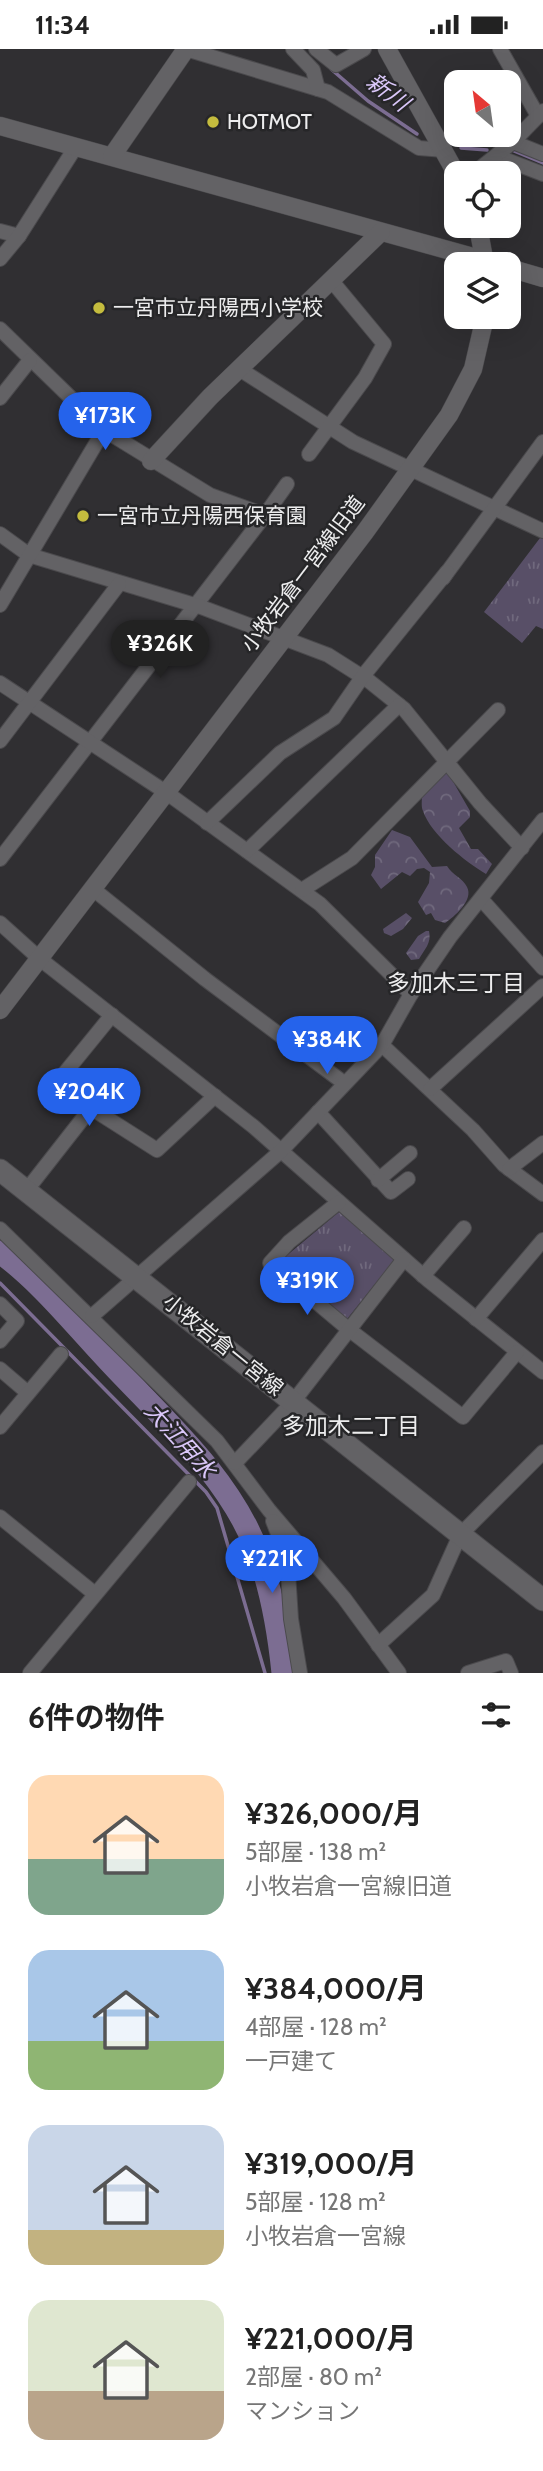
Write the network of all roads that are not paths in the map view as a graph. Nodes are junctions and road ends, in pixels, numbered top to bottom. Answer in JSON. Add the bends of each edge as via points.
{"nodes":[{"id":1,"x":186,"y":49,"type":"edge"},
{"id":2,"x":293,"y":49,"type":"edge"},
{"id":3,"x":316,"y":49,"type":"edge"},
{"id":4,"x":364,"y":49,"type":"edge"},
{"id":5,"x":387,"y":49,"type":"edge"},
{"id":6,"x":500,"y":49,"type":"edge"},
{"id":7,"x":318,"y":89,"type":"junction"},
{"id":8,"x":540,"y":114,"type":"edge"},
{"id":9,"x":0,"y":126,"type":"edge"},
{"id":10,"x":522,"y":133,"type":"edge"},
{"id":11,"x":522,"y":146,"type":"edge"},
{"id":12,"x":507,"y":147,"type":"edge"},
{"id":13,"x":75,"y":148,"type":"junction"},
{"id":14,"x":444,"y":150,"type":"junction"},
{"id":15,"x":543,"y":154,"type":"edge"},
{"id":16,"x":112,"y":156,"type":"junction"},
{"id":17,"x":496,"y":156,"type":"junction"},
{"id":18,"x":450,"y":161,"type":"edge"},
{"id":19,"x":490,"y":161,"type":"edge"},
{"id":20,"x":543,"y":174,"type":"edge"},
{"id":21,"x":0,"y":231,"type":"edge"},
{"id":22,"x":381,"y":232,"type":"junction"},
{"id":23,"x":19,"y":236,"type":"junction"},
{"id":24,"x":451,"y":252,"type":"edge"},
{"id":25,"x":0,"y":258,"type":"edge"},
{"id":26,"x":521,"y":272,"type":"edge"},
{"id":27,"x":543,"y":278,"type":"edge"},
{"id":28,"x":331,"y":280,"type":"junction"},
{"id":29,"x":0,"y":329,"type":"edge"},
{"id":30,"x":482,"y":329,"type":"edge"},
{"id":31,"x":30,"y":360,"type":"junction"},
{"id":32,"x":241,"y":370,"type":"junction"},
{"id":33,"x":0,"y":398,"type":"edge"},
{"id":34,"x":329,"y":427,"type":"junction"},
{"id":35,"x":104,"y":430,"type":"junction"},
{"id":36,"x":543,"y":442,"type":"edge"},
{"id":37,"x":309,"y":454,"type":"dead end"},
{"id":38,"x":151,"y":461,"type":"junction"},
{"id":39,"x":410,"y":468,"type":"junction"},
{"id":40,"x":287,"y":484,"type":"dead end"},
{"id":41,"x":496,"y":508,"type":"junction"},
{"id":42,"x":265,"y":515,"type":"junction"},
{"id":43,"x":543,"y":531,"type":"edge"},
{"id":44,"x":0,"y":534,"type":"edge"},
{"id":45,"x":29,"y":555,"type":"junction"},
{"id":46,"x":119,"y":584,"type":"junction"},
{"id":47,"x":0,"y":605,"type":"edge"},
{"id":48,"x":195,"y":605,"type":"junction"},
{"id":49,"x":285,"y":638,"type":"junction"},
{"id":50,"x":363,"y":677,"type":"junction"},
{"id":51,"x":0,"y":683,"type":"edge"},
{"id":52,"x":30,"y":702,"type":"junction"},
{"id":53,"x":399,"y":705,"type":"junction"},
{"id":54,"x":498,"y":710,"type":"dead end"},
{"id":55,"x":0,"y":741,"type":"edge"},
{"id":56,"x":89,"y":744,"type":"junction"},
{"id":57,"x":448,"y":760,"type":"junction"},
{"id":58,"x":167,"y":793,"type":"junction"},
{"id":59,"x":543,"y":820,"type":"edge"},
{"id":60,"x":207,"y":823,"type":"junction"},
{"id":61,"x":522,"y":849,"type":"junction"},
{"id":62,"x":247,"y":851,"type":"junction"},
{"id":63,"x":0,"y":859,"type":"edge"},
{"id":64,"x":93,"y":889,"type":"junction"},
{"id":65,"x":302,"y":890,"type":"junction"},
{"id":66,"x":482,"y":900,"type":"junction"},
{"id":67,"x":0,"y":923,"type":"edge"},
{"id":68,"x":40,"y":959,"type":"junction"},
{"id":69,"x":543,"y":968,"type":"edge"},
{"id":70,"x":543,"y":986,"type":"edge"},
{"id":71,"x":411,"y":994,"type":"junction"},
{"id":72,"x":0,"y":1010,"type":"edge"},
{"id":73,"x":112,"y":1015,"type":"junction"},
{"id":74,"x":382,"y":1045,"type":"junction"},
{"id":75,"x":344,"y":1083,"type":"junction"},
{"id":76,"x":430,"y":1089,"type":"junction"},
{"id":77,"x":215,"y":1096,"type":"junction"},
{"id":78,"x":91,"y":1108,"type":"junction"},
{"id":79,"x":318,"y":1112,"type":"junction"},
{"id":80,"x":543,"y":1143,"type":"edge"},
{"id":81,"x":281,"y":1151,"type":"junction"},
{"id":82,"x":410,"y":1153,"type":"dead end"},
{"id":83,"x":509,"y":1169,"type":"junction"},
{"id":84,"x":0,"y":1170,"type":"edge"},
{"id":85,"x":408,"y":1179,"type":"dead end"},
{"id":86,"x":378,"y":1180,"type":"junction"},
{"id":87,"x":26,"y":1191,"type":"junction"},
{"id":88,"x":543,"y":1194,"type":"edge"},
{"id":89,"x":339,"y":1202,"type":"junction"},
{"id":90,"x":464,"y":1228,"type":"dead end"},
{"id":91,"x":0,"y":1229,"type":"edge"},
{"id":92,"x":543,"y":1240,"type":"edge"},
{"id":93,"x":404,"y":1259,"type":"junction"},
{"id":94,"x":423,"y":1276,"type":"junction"},
{"id":95,"x":139,"y":1278,"type":"junction"},
{"id":96,"x":0,"y":1304,"type":"edge"},
{"id":97,"x":92,"y":1316,"type":"junction"},
{"id":98,"x":476,"y":1319,"type":"junction"},
{"id":99,"x":347,"y":1328,"type":"junction"},
{"id":100,"x":0,"y":1341,"type":"edge"},
{"id":101,"x":517,"y":1352,"type":"junction"},
{"id":102,"x":61,"y":1354,"type":"dead end"},
{"id":103,"x":0,"y":1369,"type":"edge"},
{"id":104,"x":543,"y":1372,"type":"edge"},
{"id":105,"x":28,"y":1393,"type":"junction"},
{"id":106,"x":293,"y":1402,"type":"junction"},
{"id":107,"x":0,"y":1427,"type":"edge"},
{"id":108,"x":543,"y":1452,"type":"edge"},
{"id":109,"x":235,"y":1463,"type":"junction"},
{"id":110,"x":189,"y":1482,"type":"dead end"},
{"id":111,"x":269,"y":1510,"type":"junction"},
{"id":112,"x":0,"y":1517,"type":"edge"},
{"id":113,"x":460,"y":1535,"type":"junction"},
{"id":114,"x":95,"y":1594,"type":"junction"},
{"id":115,"x":543,"y":1600,"type":"edge"},
{"id":116,"x":378,"y":1645,"type":"junction"},
{"id":117,"x":30,"y":1673,"type":"edge"},
{"id":118,"x":300,"y":1673,"type":"edge"},
{"id":119,"x":400,"y":1673,"type":"edge"},
{"id":120,"x":468,"y":1673,"type":"edge"},
{"id":121,"x":511,"y":1673,"type":"edge"}],
"edges":[{"from":1,"to":7,"type":"street"},
{"from":1,"to":16,"type":"street"},
{"from":2,"to":7,"type":"street","via":[[313,70]]},
{"from":3,"to":4,"type":"street","via":[[336,65]]},
{"from":5,"to":14,"type":"street"},
{"from":6,"to":8,"type":"street"},
{"from":7,"to":14,"type":"street","via":[[419,148]]},
{"from":8,"to":10,"type":"street"},
{"from":9,"to":13,"type":"street"},
{"from":11,"to":15,"type":"street"},
{"from":12,"to":17,"type":"street"},
{"from":13,"to":16,"type":"street"},
{"from":13,"to":23,"type":"street"},
{"from":14,"to":18,"type":"street"},
{"from":16,"to":22,"type":"street"},
{"from":17,"to":19,"type":"street"},
{"from":17,"to":20,"type":"street"},
{"from":21,"to":23,"type":"street"},
{"from":22,"to":24,"type":"street"},
{"from":22,"to":28,"type":"street"},
{"from":23,"to":25,"type":"street"},
{"from":26,"to":27,"type":"street"},
{"from":28,"to":32,"type":"street"},
{"from":28,"to":34,"type":"street","via":[[384,344]]},
{"from":29,"to":31,"type":"street"},
{"from":30,"to":39,"type":"street","name":"小牧岩倉一宮線旧道","via":[[473,369],[449,415]]},
{"from":31,"to":33,"type":"street"},
{"from":31,"to":35,"type":"street"},
{"from":32,"to":34,"type":"street"},
{"from":32,"to":38,"type":"street"},
{"from":34,"to":37,"type":"street"},
{"from":34,"to":39,"type":"street"},
{"from":35,"to":38,"type":"street"},
{"from":35,"to":45,"type":"street"},
{"from":36,"to":41,"type":"street"},
{"from":38,"to":42,"type":"street","via":[[210,495]]},
{"from":39,"to":41,"type":"street"},
{"from":39,"to":49,"type":"street","name":"小牧岩倉一宮線旧道"},
{"from":40,"to":42,"type":"street"},
{"from":41,"to":43,"type":"street"},
{"from":41,"to":50,"type":"street"},
{"from":42,"to":48,"type":"street"},
{"from":44,"to":45,"type":"street"},
{"from":45,"to":46,"type":"street"},
{"from":45,"to":47,"type":"street"},
{"from":46,"to":48,"type":"street"},
{"from":46,"to":52,"type":"street"},
{"from":48,"to":49,"type":"street"},
{"from":48,"to":56,"type":"street"},
{"from":49,"to":50,"type":"street","via":[[328,655]]},
{"from":49,"to":58,"type":"street","name":"小牧岩倉一宮線旧道"},
{"from":50,"to":53,"type":"street"},
{"from":50,"to":60,"type":"street","via":[[334,717],[280,753]]},
{"from":51,"to":52,"type":"street"},
{"from":52,"to":55,"type":"street"},
{"from":52,"to":56,"type":"street"},
{"from":53,"to":57,"type":"street"},
{"from":53,"to":62,"type":"street"},
{"from":54,"to":57,"type":"street"},
{"from":56,"to":58,"type":"street"},
{"from":56,"to":63,"type":"street"},
{"from":57,"to":61,"type":"street"},
{"from":57,"to":65,"type":"street","via":[[352,858]]},
{"from":58,"to":60,"type":"street"},
{"from":58,"to":64,"type":"street","name":"小牧岩倉一宮線旧道"},
{"from":59,"to":61,"type":"street"},
{"from":60,"to":62,"type":"street"},
{"from":61,"to":66,"type":"street"},
{"from":62,"to":65,"type":"street"},
{"from":64,"to":68,"type":"street","name":"小牧岩倉一宮線旧道"},
{"from":64,"to":75,"type":"street"},
{"from":65,"to":71,"type":"street"},
{"from":66,"to":69,"type":"street"},
{"from":66,"to":71,"type":"street"},
{"from":67,"to":68,"type":"street"},
{"from":68,"to":72,"type":"street","name":"小牧岩倉一宮線旧道"},
{"from":68,"to":73,"type":"street"},
{"from":70,"to":76,"type":"street"},
{"from":71,"to":74,"type":"street"},
{"from":73,"to":77,"type":"street"},
{"from":73,"to":78,"type":"street","via":[[55,1085]]},
{"from":74,"to":75,"type":"street"},
{"from":74,"to":76,"type":"street"},
{"from":75,"to":79,"type":"street"},
{"from":76,"to":83,"type":"street"},
{"from":77,"to":78,"type":"street","via":[[157,1150]]},
{"from":77,"to":81,"type":"street"},
{"from":78,"to":87,"type":"street"},
{"from":79,"to":81,"type":"street"},
{"from":79,"to":86,"type":"street"},
{"from":80,"to":83,"type":"street"},
{"from":81,"to":89,"type":"street"},
{"from":81,"to":95,"type":"street"},
{"from":82,"to":86,"type":"street"},
{"from":83,"to":88,"type":"street"},
{"from":84,"to":87,"type":"main road","name":"小牧岩倉一宮線"},
{"from":85,"to":86,"type":"street","via":[[391,1192]]},
{"from":87,"to":95,"type":"main road","name":"小牧岩倉一宮線"},
{"from":89,"to":93,"type":"street"},
{"from":89,"to":99,"type":"street","via":[[270,1263]]},
{"from":90,"to":94,"type":"street"},
{"from":91,"to":97,"type":"street"},
{"from":92,"to":98,"type":"street"},
{"from":93,"to":94,"type":"street"},
{"from":93,"to":99,"type":"street"},
{"from":94,"to":98,"type":"street"},
{"from":95,"to":97,"type":"street"},
{"from":95,"to":106,"type":"main road","name":"小牧岩倉一宮線"},
{"from":96,"to":100,"type":"street","via":[[17,1321]]},
{"from":97,"to":109,"type":"street"},
{"from":98,"to":101,"type":"street"},
{"from":99,"to":101,"type":"street","via":[[463,1417]]},
{"from":99,"to":106,"type":"street"},
{"from":101,"to":104,"type":"street"},
{"from":102,"to":105,"type":"street"},
{"from":103,"to":105,"type":"street"},
{"from":105,"to":107,"type":"street"},
{"from":106,"to":109,"type":"street"},
{"from":106,"to":113,"type":"main road","name":"小牧岩倉一宮線"},
{"from":108,"to":113,"type":"street"},
{"from":109,"to":111,"type":"street"},
{"from":110,"to":114,"type":"street"},
{"from":111,"to":116,"type":"street"},
{"from":111,"to":118,"type":"street","via":[[287,1557]]},
{"from":112,"to":114,"type":"street"},
{"from":113,"to":115,"type":"main road","name":"小牧岩倉一宮線"},
{"from":113,"to":116,"type":"street","via":[[433,1595]]},
{"from":114,"to":117,"type":"street"},
{"from":116,"to":119,"type":"street"},
{"from":120,"to":121,"type":"street","via":[[506,1661]]}]}
